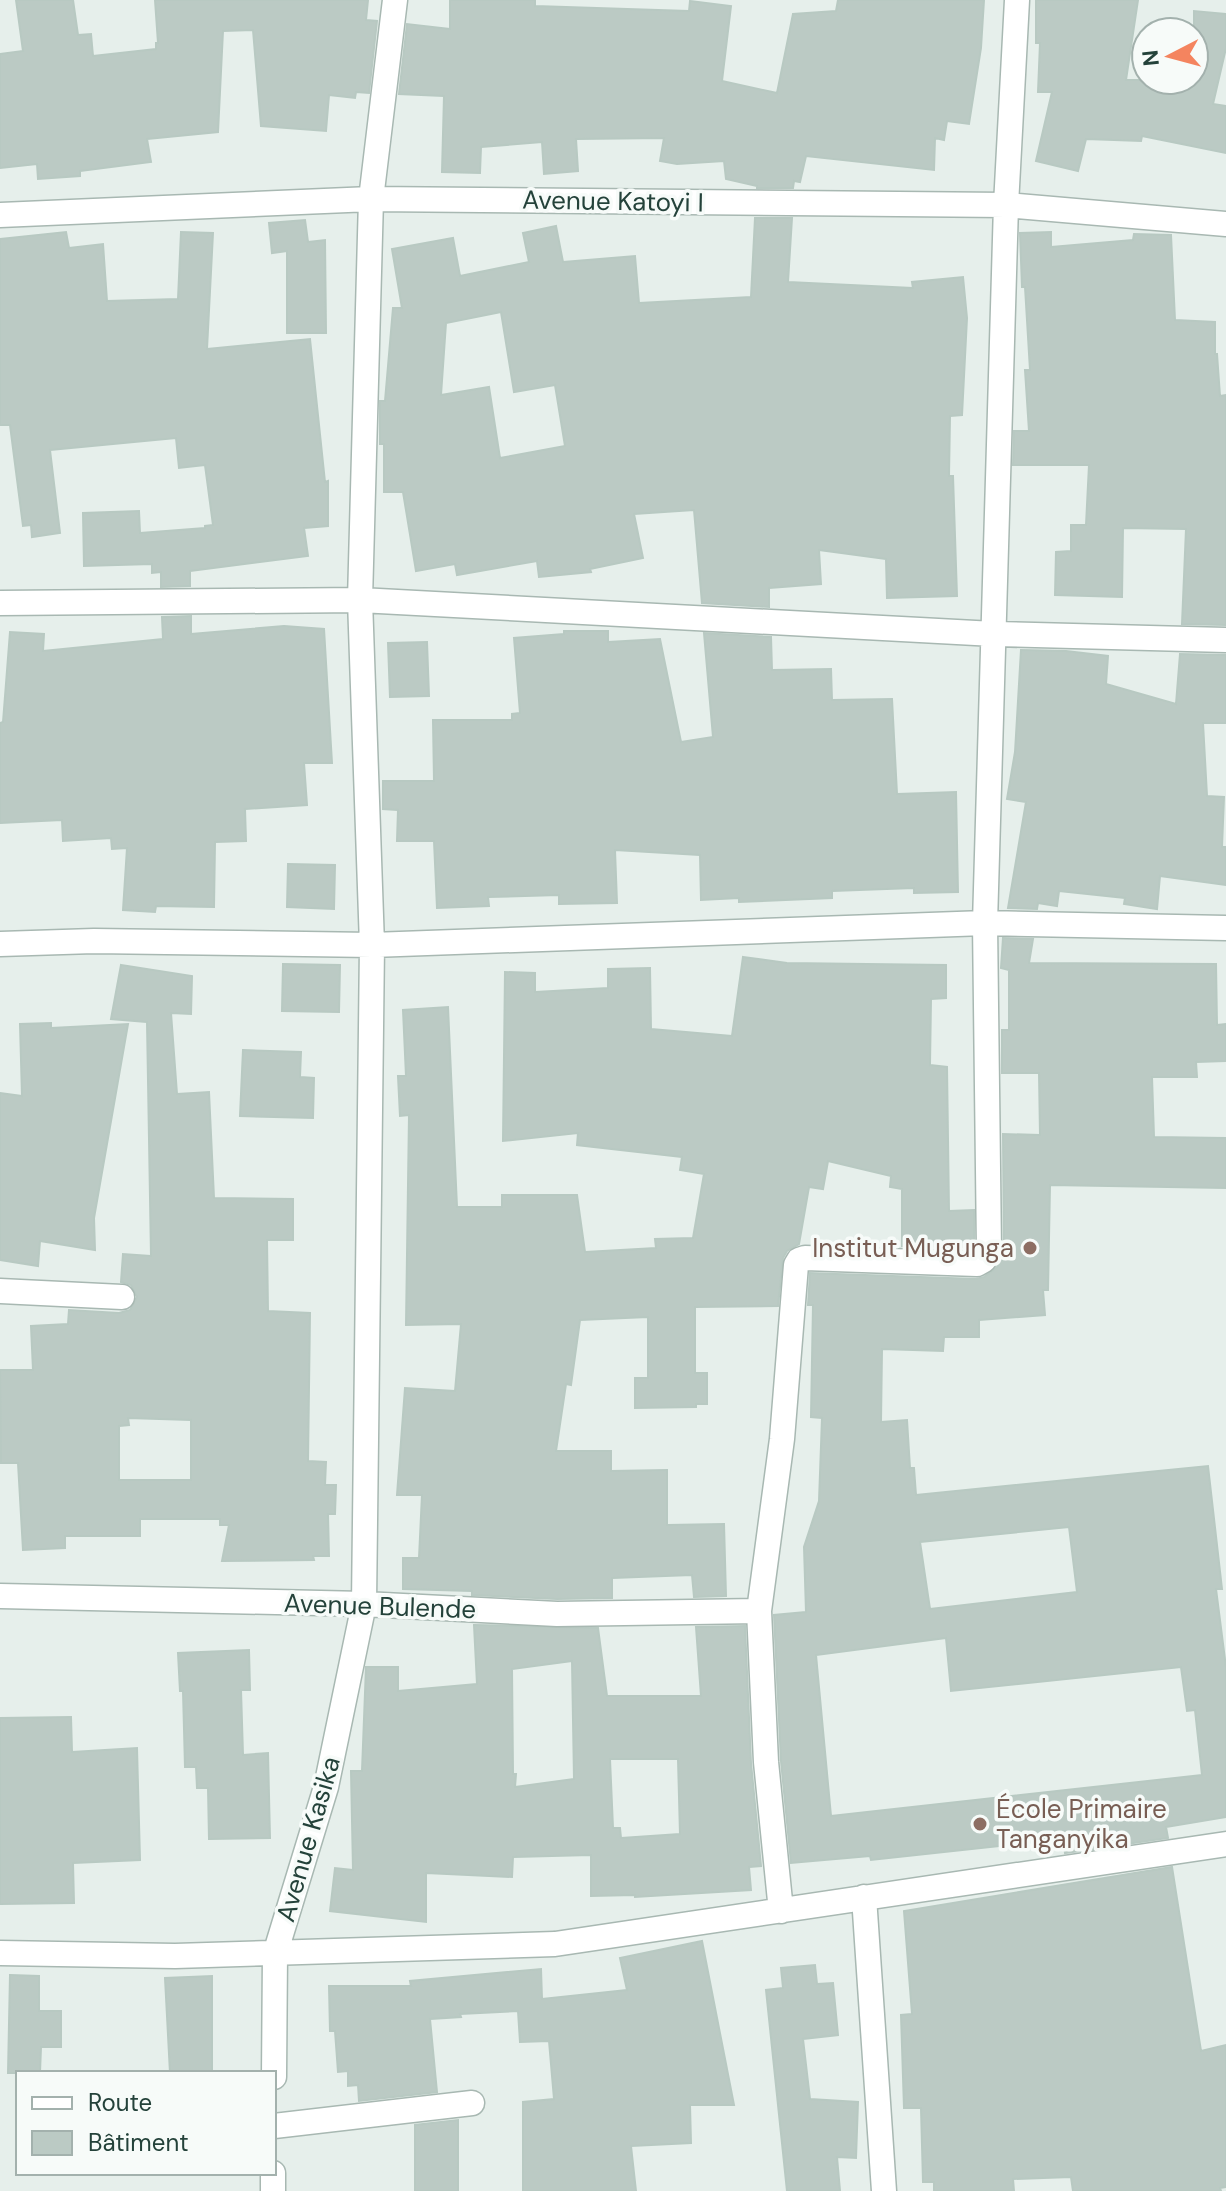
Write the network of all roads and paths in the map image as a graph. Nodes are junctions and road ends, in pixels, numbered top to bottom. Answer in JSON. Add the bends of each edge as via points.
{"nodes":[{"id":1,"x":395,"y":0,"type":"edge"},
{"id":2,"x":1017,"y":0,"type":"edge"},
{"id":3,"x":371,"y":199,"type":"junction"},
{"id":4,"x":1006,"y":205,"type":"junction"},
{"id":5,"x":0,"y":215,"type":"edge"},
{"id":6,"x":1226,"y":224,"type":"edge"},
{"id":7,"x":360,"y":600,"type":"junction"},
{"id":8,"x":0,"y":603,"type":"edge"},
{"id":9,"x":994,"y":634,"type":"junction"},
{"id":10,"x":1226,"y":640,"type":"edge"},
{"id":11,"x":985,"y":923,"type":"junction"},
{"id":12,"x":1226,"y":928,"type":"edge"},
{"id":13,"x":0,"y":944,"type":"edge"},
{"id":14,"x":372,"y":945,"type":"junction"},
{"id":15,"x":0,"y":1291,"type":"edge"},
{"id":16,"x":122,"y":1297,"type":"dead end"},
{"id":17,"x":0,"y":1596,"type":"edge"},
{"id":18,"x":364,"y":1604,"type":"junction"},
{"id":19,"x":759,"y":1611,"type":"junction"},
{"id":20,"x":1226,"y":1844,"type":"edge"},
{"id":21,"x":864,"y":1897,"type":"junction"},
{"id":22,"x":781,"y":1911,"type":"junction"},
{"id":23,"x":0,"y":1953,"type":"edge"},
{"id":24,"x":275,"y":1954,"type":"junction"},
{"id":25,"x":274,"y":2071,"type":"edge"},
{"id":26,"x":472,"y":2103,"type":"dead end"},
{"id":27,"x":276,"y":2126,"type":"edge"},
{"id":28,"x":884,"y":2191,"type":"edge"}],
"edges":[{"from":1,"to":3,"type":"street","name":"Avenue Kasika"},
{"from":2,"to":4,"type":"street"},
{"from":3,"to":4,"type":"street","name":"Avenue Katoyi I"},
{"from":3,"to":5,"type":"street","name":"Avenue Katoyi I"},
{"from":3,"to":7,"type":"street","name":"Avenue Kasika"},
{"from":4,"to":6,"type":"street","name":"Avenue Katoyi I"},
{"from":4,"to":9,"type":"street"},
{"from":7,"to":8,"type":"street"},
{"from":7,"to":9,"type":"street"},
{"from":7,"to":14,"type":"street","name":"Avenue Kasika"},
{"from":9,"to":10,"type":"street"},
{"from":9,"to":11,"type":"street"},
{"from":11,"to":12,"type":"street"},
{"from":11,"to":14,"type":"street"},
{"from":11,"to":19,"type":"street","via":[[989,1251],[977,1264],[799,1260]]},
{"from":13,"to":14,"type":"street"},
{"from":14,"to":18,"type":"street","name":"Avenue Kasika"},
{"from":15,"to":16,"type":"street"},
{"from":17,"to":18,"type":"street","name":"Avenue Bulende"},
{"from":18,"to":19,"type":"street","name":"Avenue Bulende","via":[[557,1614]]},
{"from":18,"to":24,"type":"street","name":"Avenue Kasika","via":[[326,1787]]},
{"from":19,"to":22,"type":"street","via":[[766,1762]]},
{"from":20,"to":21,"type":"street"},
{"from":21,"to":22,"type":"street"},
{"from":21,"to":28,"type":"street"},
{"from":22,"to":24,"type":"street","via":[[555,1944]]},
{"from":23,"to":24,"type":"street"},
{"from":24,"to":25,"type":"street","name":"Avenue Kasika"},
{"from":26,"to":27,"type":"street"}]}
